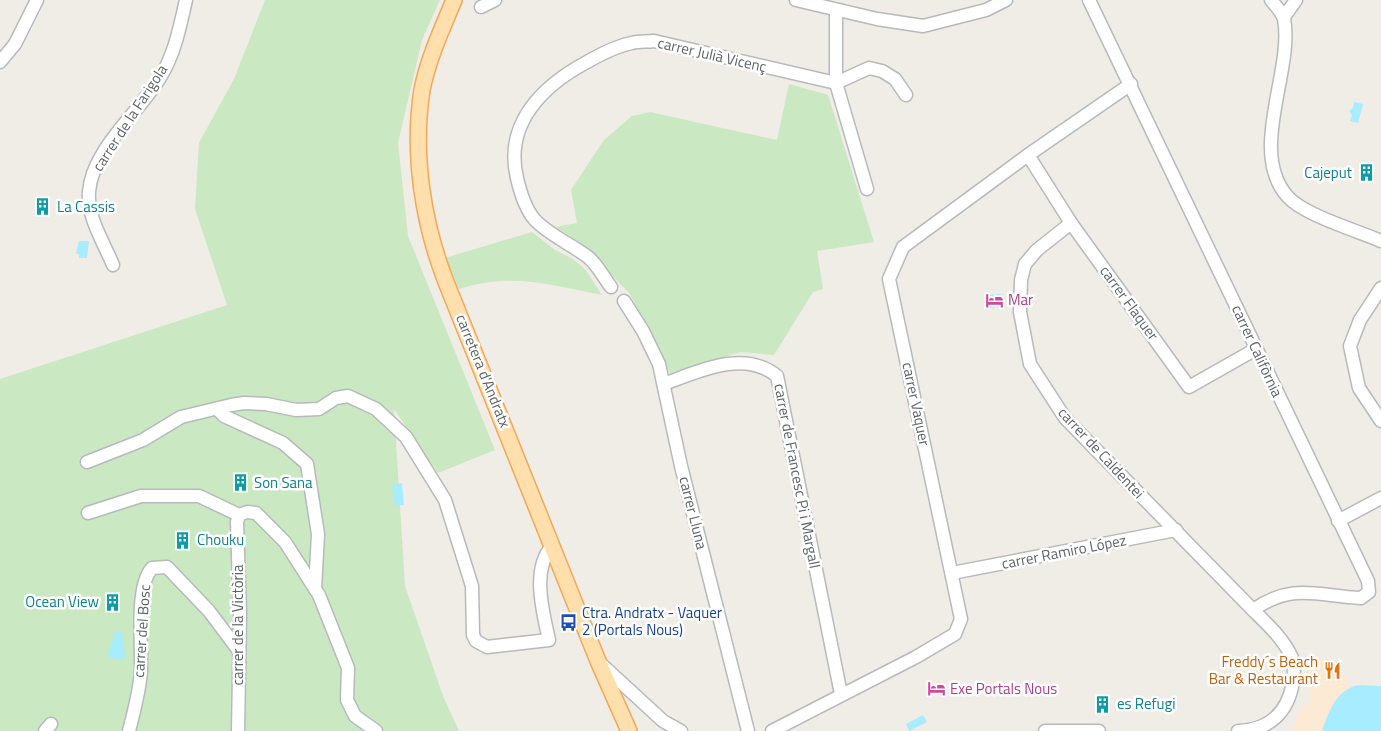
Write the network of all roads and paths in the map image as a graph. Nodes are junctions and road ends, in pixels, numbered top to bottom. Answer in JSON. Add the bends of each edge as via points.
{"nodes":[{"id":1,"x":37,"y":0,"type":"edge"},
{"id":2,"x":186,"y":0,"type":"edge"},
{"id":3,"x":454,"y":0,"type":"edge"},
{"id":4,"x":495,"y":0,"type":"edge"},
{"id":5,"x":796,"y":0,"type":"edge"},
{"id":6,"x":1006,"y":0,"type":"edge"},
{"id":7,"x":1089,"y":0,"type":"edge"},
{"id":8,"x":1271,"y":0,"type":"edge"},
{"id":9,"x":1296,"y":0,"type":"edge"},
{"id":10,"x":481,"y":7,"type":"dead end"},
{"id":11,"x":836,"y":10,"type":"junction"},
{"id":12,"x":1284,"y":17,"type":"junction"},
{"id":13,"x":0,"y":62,"type":"edge"},
{"id":14,"x":836,"y":83,"type":"junction"},
{"id":15,"x":1131,"y":84,"type":"junction"},
{"id":16,"x":906,"y":96,"type":"dead end"},
{"id":17,"x":1028,"y":155,"type":"junction"},
{"id":18,"x":867,"y":189,"type":"dead end"},
{"id":19,"x":1071,"y":223,"type":"junction"},
{"id":20,"x":1381,"y":241,"type":"edge"},
{"id":21,"x":113,"y":264,"type":"dead end"},
{"id":22,"x":611,"y":287,"type":"dead end"},
{"id":23,"x":1381,"y":288,"type":"edge"},
{"id":24,"x":624,"y":301,"type":"dead end"},
{"id":25,"x":1256,"y":349,"type":"junction"},
{"id":26,"x":664,"y":384,"type":"junction"},
{"id":27,"x":217,"y":409,"type":"junction"},
{"id":28,"x":1381,"y":421,"type":"edge"},
{"id":29,"x":87,"y":462,"type":"dead end"},
{"id":30,"x":1381,"y":498,"type":"edge"},
{"id":31,"x":88,"y":513,"type":"dead end"},
{"id":32,"x":239,"y":515,"type":"junction"},
{"id":33,"x":1338,"y":521,"type":"junction"},
{"id":34,"x":1176,"y":530,"type":"junction"},
{"id":35,"x":552,"y":546,"type":"junction"},
{"id":36,"x":952,"y":573,"type":"junction"},
{"id":37,"x":315,"y":589,"type":"junction"},
{"id":38,"x":1253,"y":610,"type":"junction"},
{"id":39,"x":239,"y":651,"type":"junction"},
{"id":40,"x":598,"y":661,"type":"junction"},
{"id":41,"x":841,"y":694,"type":"junction"},
{"id":42,"x":129,"y":731,"type":"edge"},
{"id":43,"x":238,"y":731,"type":"edge"},
{"id":44,"x":376,"y":731,"type":"edge"},
{"id":45,"x":628,"y":731,"type":"edge"},
{"id":46,"x":681,"y":731,"type":"edge"},
{"id":47,"x":748,"y":731,"type":"edge"},
{"id":48,"x":772,"y":731,"type":"edge"},
{"id":49,"x":1046,"y":731,"type":"edge"},
{"id":50,"x":1099,"y":731,"type":"edge"},
{"id":51,"x":1238,"y":731,"type":"edge"}],
"edges":[{"from":1,"to":13,"type":"street","via":[[15,44]]},
{"from":2,"to":21,"type":"street","name":"carrer de la Farigola","via":[[178,37],[161,76],[122,126],[94,170],[89,193],[91,213]]},
{"from":3,"to":35,"type":"main road","name":"carretera d'Andratx","via":[[429,65],[420,107],[421,172],[429,230],[446,282]]},
{"from":4,"to":10,"type":"street"},
{"from":5,"to":11,"type":"street"},
{"from":6,"to":11,"type":"street","via":[[986,10],[923,26]]},
{"from":7,"to":15,"type":"street","name":"carrer Califòrnia"},
{"from":8,"to":12,"type":"street"},
{"from":9,"to":12,"type":"street"},
{"from":11,"to":14,"type":"street"},
{"from":12,"to":20,"type":"street","via":[[1272,156],[1276,177],[1288,198],[1307,211]]},
{"from":14,"to":16,"type":"street","via":[[869,68],[895,79]]},
{"from":14,"to":18,"type":"street"},
{"from":14,"to":22,"type":"street","name":"carrer Julià Vicenç","via":[[654,41],[608,50],[547,88],[530,106],[520,125],[515,146],[515,168],[522,194],[535,220],[590,258]]},
{"from":15,"to":17,"type":"street","name":"carrer Vaquer"},
{"from":15,"to":25,"type":"street","name":"carrer Califòrnia"},
{"from":17,"to":19,"type":"street","name":"carrer Flaquer"},
{"from":17,"to":36,"type":"street","name":"carrer Vaquer","via":[[902,247],[889,279]]},
{"from":19,"to":25,"type":"street","name":"carrer Flaquer","via":[[1190,387]]},
{"from":19,"to":34,"type":"street","name":"carrer de Caldentei","via":[[1025,264],[1020,312],[1030,364],[1065,418]]},
{"from":23,"to":28,"type":"street","via":[[1360,320],[1350,346],[1359,388]]},
{"from":24,"to":26,"type":"street","name":"carrer Lluna","via":[[655,355]]},
{"from":25,"to":33,"type":"street","name":"carrer Califòrnia"},
{"from":26,"to":41,"type":"street","name":"carrer de Francesc Pi i Margall","via":[[715,365],[749,363],[767,368],[777,376]]},
{"from":26,"to":47,"type":"street","name":"carrer Lluna","via":[[681,466]]},
{"from":27,"to":29,"type":"street","via":[[181,418],[143,440]]},
{"from":27,"to":35,"type":"street","via":[[244,403],[296,410],[320,409],[336,398],[348,396],[376,409],[406,437],[445,500],[472,586],[474,635],[476,641],[488,647],[549,640],[539,599],[544,555]]},
{"from":27,"to":37,"type":"street","via":[[224,416],[283,443],[307,464],[318,534]]},
{"from":30,"to":33,"type":"street"},
{"from":31,"to":32,"type":"street","via":[[141,496],[199,496]]},
{"from":32,"to":37,"type":"street","via":[[256,513],[285,542]]},
{"from":32,"to":39,"type":"street","name":"carrer de la Victòria"},
{"from":33,"to":38,"type":"street","name":"carrer Califòrnia","via":[[1368,581],[1369,592],[1361,598],[1290,592],[1270,598]]},
{"from":34,"to":36,"type":"street","name":"carrer Ramiro López"},
{"from":34,"to":38,"type":"street","name":"carrer de Caldentei"},
{"from":35,"to":40,"type":"main road","name":"carretera d'Andratx"},
{"from":36,"to":41,"type":"street","name":"carrer Vaquer","via":[[961,618],[956,634]]},
{"from":37,"to":44,"type":"street","via":[[348,668],[347,700],[354,716]]},
{"from":38,"to":51,"type":"street","name":"carrer de Caldentei","via":[[1280,638],[1291,656],[1294,676],[1291,694],[1283,711],[1274,720],[1261,727]]},
{"from":39,"to":42,"type":"street","name":"carrer del Bosc","via":[[209,612],[167,567],[152,568],[146,575],[141,616],[141,671]]},
{"from":39,"to":43,"type":"street","name":"carrer de la Victòria"},
{"from":40,"to":45,"type":"main road","name":"carretera d'Andratx"},
{"from":40,"to":46,"type":"street","via":[[663,720]]},
{"from":41,"to":48,"type":"street","name":"carrer Vaquer"},
{"from":49,"to":50,"type":"street"}]}
